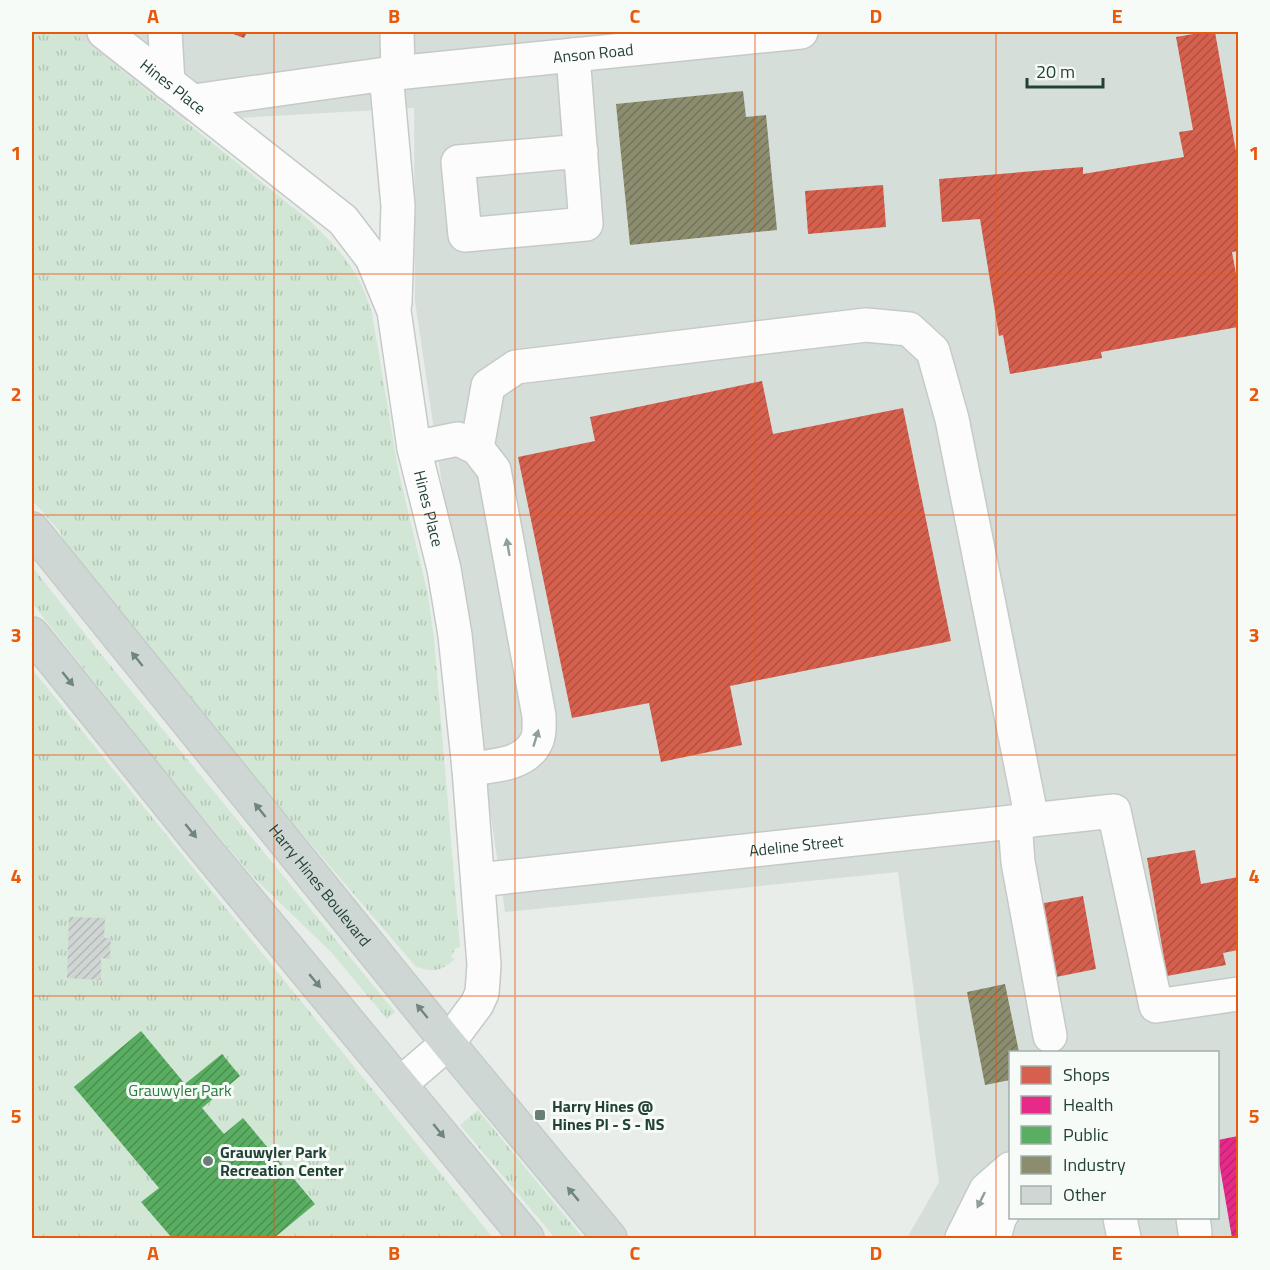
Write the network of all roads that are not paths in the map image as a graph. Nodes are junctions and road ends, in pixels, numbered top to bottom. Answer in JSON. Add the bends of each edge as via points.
{"nodes":[{"id":1,"x":104,"y":32,"type":"edge"},
{"id":2,"x":165,"y":32,"type":"edge"},
{"id":3,"x":397,"y":32,"type":"edge"},
{"id":4,"x":801,"y":32,"type":"edge"},
{"id":5,"x":573,"y":54,"type":"junction"},
{"id":6,"x":392,"y":73,"type":"junction"},
{"id":7,"x":181,"y":92,"type":"junction"},
{"id":8,"x":581,"y":151,"type":"dead end"},
{"id":9,"x":394,"y":311,"type":"junction"},
{"id":10,"x":414,"y":448,"type":"junction"},
{"id":11,"x":477,"y":448,"type":"junction"},
{"id":12,"x":32,"y":529,"type":"edge"},
{"id":13,"x":32,"y":634,"type":"edge"},
{"id":14,"x":469,"y":770,"type":"junction"},
{"id":15,"x":1024,"y":821,"type":"junction"},
{"id":16,"x":478,"y":880,"type":"junction"},
{"id":17,"x":1239,"y":994,"type":"edge"},
{"id":18,"x":1050,"y":1036,"type":"dead end"},
{"id":19,"x":448,"y":1043,"type":"junction"},
{"id":20,"x":400,"y":1084,"type":"junction"},
{"id":21,"x":1009,"y":1171,"type":"edge"},
{"id":22,"x":1009,"y":1203,"type":"edge"},
{"id":23,"x":1120,"y":1219,"type":"edge"},
{"id":24,"x":527,"y":1239,"type":"edge"},
{"id":25,"x":610,"y":1239,"type":"edge"},
{"id":26,"x":962,"y":1239,"type":"edge"},
{"id":27,"x":994,"y":1239,"type":"edge"},
{"id":28,"x":1124,"y":1239,"type":"edge"}],
"edges":[{"from":1,"to":7,"type":"street","name":"Hines Place"},
{"from":2,"to":7,"type":"street"},
{"from":3,"to":6,"type":"street"},
{"from":4,"to":5,"type":"street","name":"Anson Road"},
{"from":5,"to":6,"type":"street","name":"Anson Road"},
{"from":5,"to":8,"type":"street"},
{"from":6,"to":7,"type":"street","name":"Anson Road"},
{"from":6,"to":9,"type":"street","via":[[398,206]]},
{"from":7,"to":9,"type":"street","name":"Hines Place","via":[[343,220],[372,258]]},
{"from":9,"to":10,"type":"street","name":"Hines Place"},
{"from":10,"to":11,"type":"street","via":[[458,439]]},
{"from":10,"to":14,"type":"street","name":"Hines Place","via":[[446,580]]},
{"from":14,"to":11,"type":"street","one_way":true,"via":[[504,765],[530,753],[538,738],[539,716],[494,470]]},
{"from":11,"to":15,"type":"street","via":[[488,386],[516,367],[867,326],[909,329],[933,351],[952,419]]},
{"from":19,"to":12,"type":"main road","name":"Harry Hines Boulevard","one_way":true},
{"from":13,"to":20,"type":"main road","one_way":true},
{"from":14,"to":16,"type":"street","name":"Hines Place"},
{"from":15,"to":16,"type":"street","name":"Adeline Street"},
{"from":15,"to":17,"type":"street","name":"Adeline Street","via":[[1114,811],[1156,1006]]},
{"from":15,"to":18,"type":"street","via":[[1018,862]]},
{"from":16,"to":19,"type":"street","name":"Hines Place","via":[[484,964],[482,993]]},
{"from":19,"to":20,"type":"street","name":"Hines Place"},
{"from":25,"to":19,"type":"main road","name":"Harry Hines Boulevard","one_way":true},
{"from":20,"to":24,"type":"main road","one_way":true},
{"from":21,"to":26,"type":"street","one_way":true,"via":[[986,1190]]},
{"from":22,"to":27,"type":"street","via":[[999,1219]]},
{"from":23,"to":28,"type":"street"}]}
